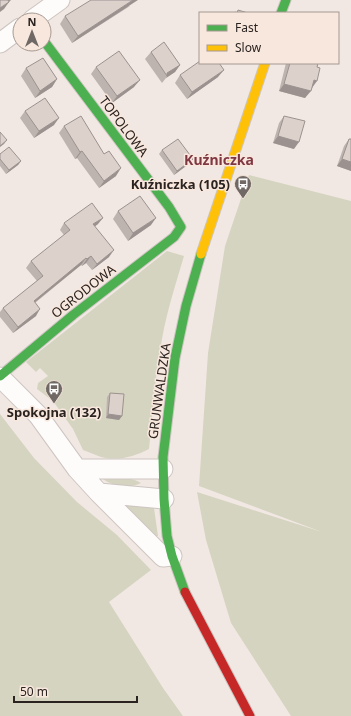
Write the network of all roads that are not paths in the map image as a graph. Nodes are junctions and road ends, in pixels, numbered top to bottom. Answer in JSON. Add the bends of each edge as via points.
{"nodes":[{"id":1,"x":60,"y":0,"type":"edge"},
{"id":2,"x":286,"y":0,"type":"edge"},
{"id":3,"x":43,"y":12,"type":"edge"},
{"id":4,"x":281,"y":12,"type":"edge"},
{"id":5,"x":12,"y":34,"type":"edge"},
{"id":6,"x":0,"y":43,"type":"edge"},
{"id":7,"x":52,"y":52,"type":"edge"},
{"id":8,"x":265,"y":64,"type":"edge"},
{"id":9,"x":181,"y":227,"type":"joint"},
{"id":10,"x":0,"y":377,"type":"edge"},
{"id":11,"x":77,"y":469,"type":"junction"},
{"id":12,"x":164,"y":469,"type":"junction"},
{"id":13,"x":99,"y":493,"type":"junction"},
{"id":14,"x":164,"y":499,"type":"junction"},
{"id":15,"x":172,"y":556,"type":"junction"},
{"id":16,"x":250,"y":716,"type":"edge"}],
"edges":[{"from":1,"to":3,"type":"street"},
{"from":2,"to":4,"type":"street"},
{"from":5,"to":6,"type":"street"},
{"from":7,"to":9,"type":"street","name":"TOPOLOWA","via":[[169,207]]},
{"from":8,"to":12,"type":"street","name":"GRUNWALDZKA","via":[[186,306],[175,358],[163,457]]},
{"from":9,"to":10,"type":"street","name":"OGRODOWA","via":[[174,237],[73,315]]},
{"from":10,"to":11,"type":"street","via":[[38,415]]},
{"from":11,"to":12,"type":"street"},
{"from":11,"to":13,"type":"street"},
{"from":12,"to":14,"type":"street","name":"GRUNWALDZKA"},
{"from":13,"to":14,"type":"street"},
{"from":13,"to":15,"type":"street","via":[[163,557]]},
{"from":14,"to":15,"type":"street","name":"GRUNWALDZKA","via":[[167,536]]},
{"from":15,"to":16,"type":"street","name":"GRUNWALDZKA","via":[[188,599]]}]}
